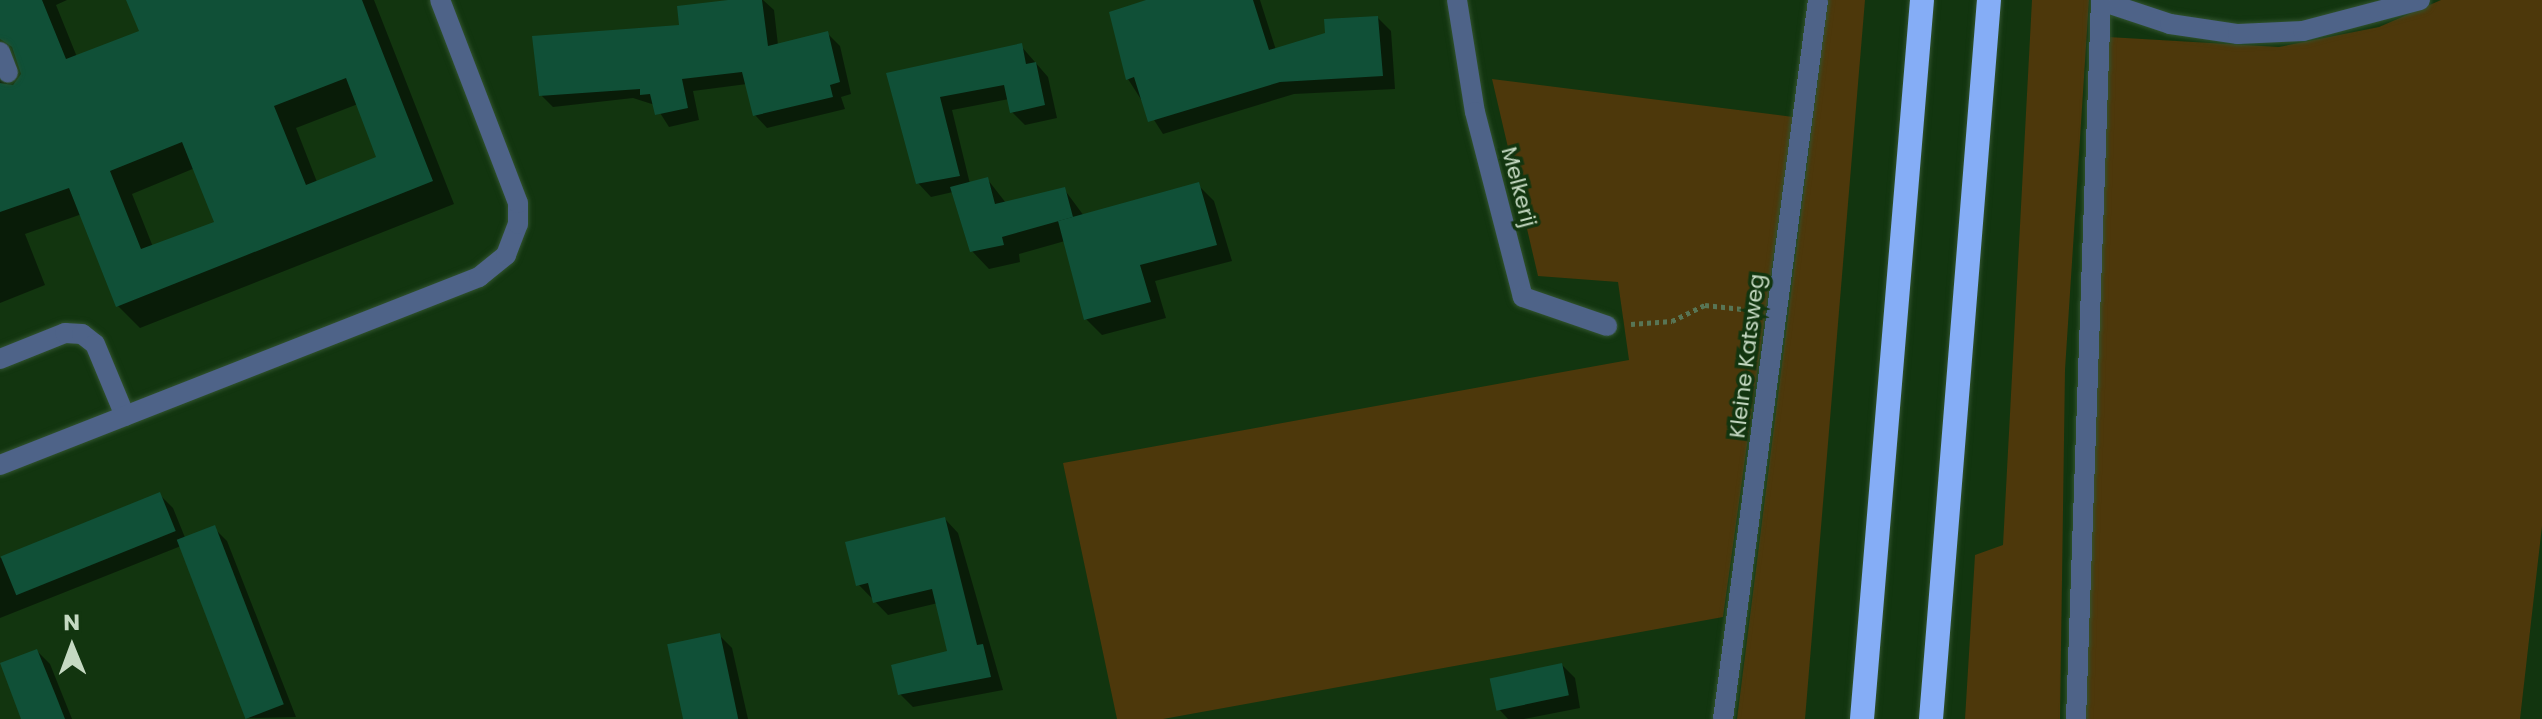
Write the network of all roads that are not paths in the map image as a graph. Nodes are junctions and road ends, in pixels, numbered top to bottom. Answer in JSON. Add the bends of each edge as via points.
{"nodes":[{"id":1,"x":440,"y":0,"type":"edge"},
{"id":2,"x":1457,"y":0,"type":"edge"},
{"id":3,"x":1818,"y":0,"type":"edge"},
{"id":4,"x":1922,"y":0,"type":"edge"},
{"id":5,"x":1989,"y":0,"type":"edge"},
{"id":6,"x":2420,"y":0,"type":"edge"},
{"id":7,"x":2101,"y":1,"type":"edge"},
{"id":8,"x":0,"y":52,"type":"edge"},
{"id":9,"x":8,"y":73,"type":"dead end"},
{"id":10,"x":1607,"y":326,"type":"road end"},
{"id":11,"x":0,"y":359,"type":"edge"},
{"id":12,"x":125,"y":416,"type":"junction"},
{"id":13,"x":0,"y":465,"type":"edge"},
{"id":14,"x":1723,"y":719,"type":"edge"},
{"id":15,"x":1862,"y":719,"type":"edge"},
{"id":16,"x":1931,"y":719,"type":"edge"},
{"id":17,"x":2076,"y":719,"type":"edge"}],
"edges":[{"from":1,"to":12,"type":"street","via":[[518,203],[518,224],[506,255],[479,277]]},
{"from":2,"to":10,"type":"street","name":"Melkerij","via":[[1475,112],[1523,297]]},
{"from":3,"to":14,"type":"street","name":"Kleine Katsweg"},
{"from":4,"to":15,"type":"highway"},
{"from":5,"to":16,"type":"highway"},
{"from":6,"to":7,"type":"street","via":[[2303,31],[2238,34],[2170,24]]},
{"from":7,"to":17,"type":"street"},
{"from":8,"to":9,"type":"street"},
{"from":11,"to":12,"type":"street","via":[[65,333],[82,334],[95,344]]},
{"from":12,"to":13,"type":"street"}]}
